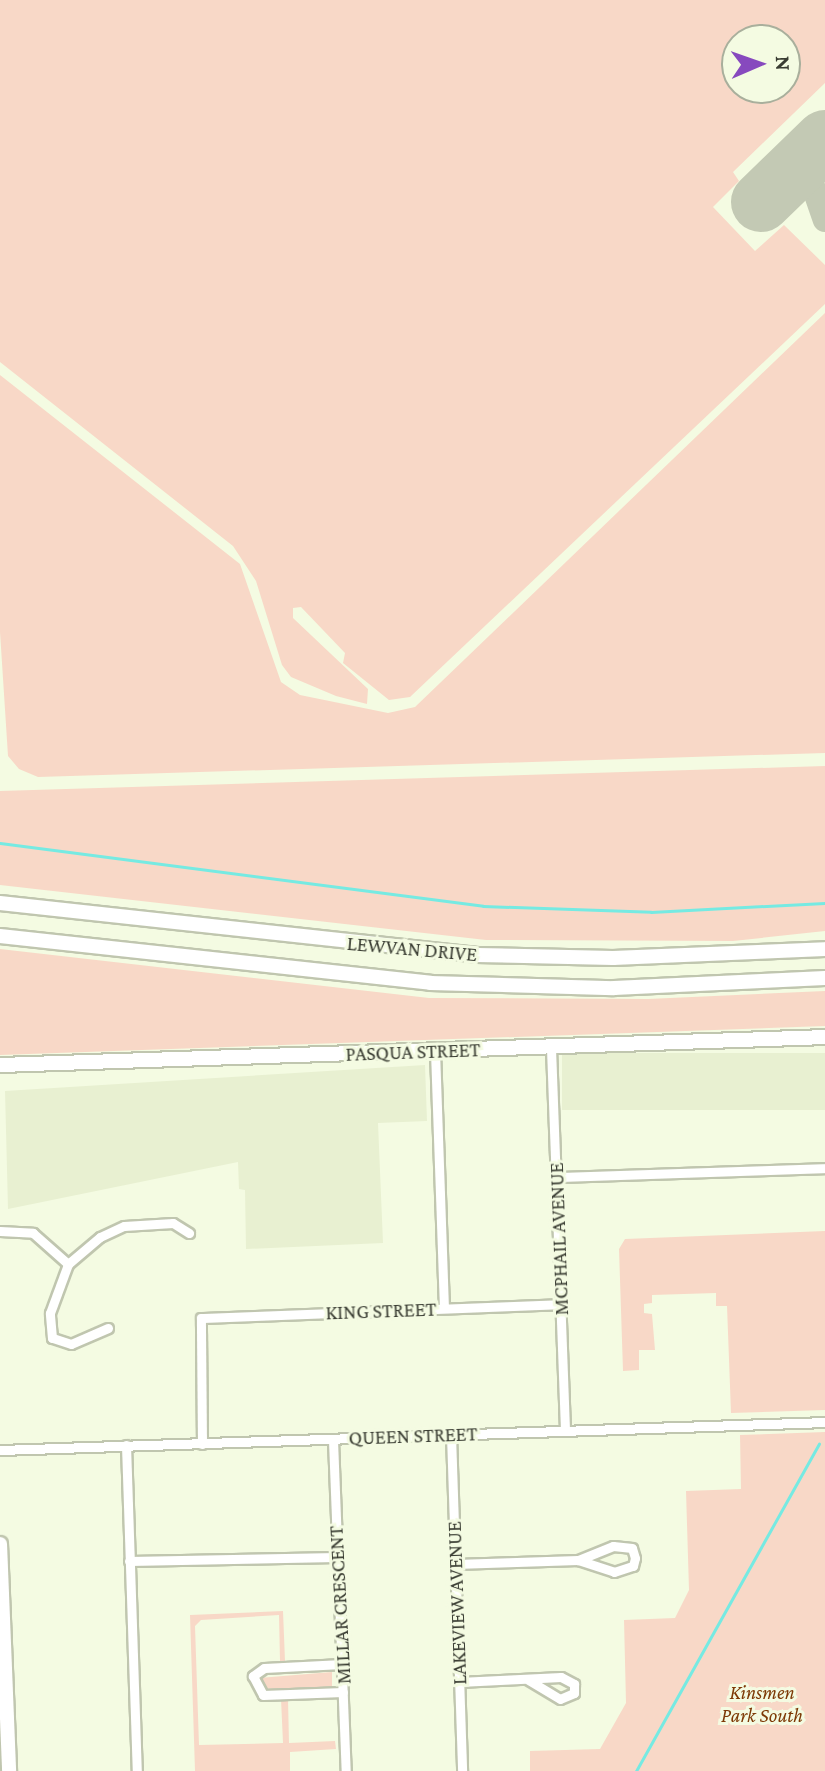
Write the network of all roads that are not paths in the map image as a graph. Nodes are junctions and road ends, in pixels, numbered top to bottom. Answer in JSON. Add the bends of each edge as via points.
{"nodes":[{"id":1,"x":0,"y":904,"type":"edge"},
{"id":2,"x":0,"y":936,"type":"edge"},
{"id":3,"x":825,"y":949,"type":"edge"},
{"id":4,"x":825,"y":978,"type":"edge"},
{"id":5,"x":825,"y":1037,"type":"edge"},
{"id":6,"x":551,"y":1048,"type":"junction"},
{"id":7,"x":435,"y":1051,"type":"junction"},
{"id":8,"x":0,"y":1065,"type":"edge"},
{"id":9,"x":825,"y":1168,"type":"edge"},
{"id":10,"x":557,"y":1177,"type":"junction"},
{"id":11,"x":0,"y":1231,"type":"edge"},
{"id":12,"x":189,"y":1233,"type":"dead end"},
{"id":13,"x":68,"y":1264,"type":"junction"},
{"id":14,"x":561,"y":1304,"type":"junction"},
{"id":15,"x":444,"y":1308,"type":"junction"},
{"id":16,"x":108,"y":1328,"type":"dead end"},
{"id":17,"x":825,"y":1422,"type":"edge"},
{"id":18,"x":565,"y":1430,"type":"junction"},
{"id":19,"x":451,"y":1435,"type":"junction"},
{"id":20,"x":333,"y":1440,"type":"junction"},
{"id":21,"x":202,"y":1444,"type":"junction"},
{"id":22,"x":126,"y":1445,"type":"junction"},
{"id":23,"x":0,"y":1450,"type":"edge"},
{"id":24,"x":0,"y":1544,"type":"edge"},
{"id":25,"x":337,"y":1557,"type":"junction"},
{"id":26,"x":578,"y":1560,"type":"junction"},
{"id":27,"x":129,"y":1561,"type":"junction"},
{"id":28,"x":455,"y":1564,"type":"junction"},
{"id":29,"x":2,"y":1655,"type":"edge"},
{"id":30,"x":342,"y":1664,"type":"junction"},
{"id":31,"x":528,"y":1680,"type":"dead end"},
{"id":32,"x":459,"y":1682,"type":"junction"},
{"id":33,"x":343,"y":1692,"type":"junction"},
{"id":34,"x":9,"y":1771,"type":"edge"},
{"id":35,"x":137,"y":1771,"type":"edge"},
{"id":36,"x":346,"y":1771,"type":"edge"},
{"id":37,"x":462,"y":1771,"type":"edge"}],
"edges":[{"from":1,"to":3,"type":"main road","name":"LEWVAN DRIVE","via":[[477,955],[627,958]]},
{"from":2,"to":4,"type":"main road","name":"LEWVAN DRIVE","via":[[430,983],[614,988]]},
{"from":5,"to":6,"type":"main road","name":"PASQUA STREET"},
{"from":6,"to":7,"type":"main road","name":"PASQUA STREET"},
{"from":6,"to":10,"type":"street","name":"MCPHAIL AVENUE"},
{"from":7,"to":8,"type":"main road","name":"PASQUA STREET"},
{"from":7,"to":15,"type":"street"},
{"from":9,"to":10,"type":"street"},
{"from":10,"to":14,"type":"street","name":"MCPHAIL AVENUE"},
{"from":11,"to":13,"type":"street","via":[[33,1233]]},
{"from":12,"to":13,"type":"street","via":[[156,1221],[124,1226],[100,1237]]},
{"from":13,"to":16,"type":"street","via":[[50,1313],[52,1338],[71,1344]]},
{"from":14,"to":15,"type":"street","name":"KING STREET"},
{"from":14,"to":18,"type":"street","name":"MCPHAIL AVENUE"},
{"from":15,"to":21,"type":"street","name":"KING STREET","via":[[201,1318]]},
{"from":17,"to":18,"type":"street","name":"QUEEN STREET"},
{"from":18,"to":19,"type":"street","name":"QUEEN STREET"},
{"from":19,"to":20,"type":"street","name":"QUEEN STREET"},
{"from":19,"to":28,"type":"street","name":"LAKEVIEW AVENUE"},
{"from":20,"to":21,"type":"street","name":"QUEEN STREET"},
{"from":20,"to":25,"type":"street","name":"MILLAR CRESCENT"},
{"from":21,"to":22,"type":"street","name":"QUEEN STREET"},
{"from":22,"to":23,"type":"street","name":"QUEEN STREET"},
{"from":22,"to":27,"type":"street"},
{"from":24,"to":29,"type":"main road"},
{"from":25,"to":27,"type":"street"},
{"from":25,"to":30,"type":"street","name":"MILLAR CRESCENT"},
{"from":26,"to":26,"type":"street","via":[[614,1572],[633,1566],[635,1558],[632,1548],[613,1546]]},
{"from":26,"to":28,"type":"street"},
{"from":27,"to":35,"type":"street"},
{"from":28,"to":32,"type":"street","name":"LAKEVIEW AVENUE"},
{"from":29,"to":34,"type":"main road"},
{"from":30,"to":33,"type":"street","name":"MILLAR CRESCENT"},
{"from":30,"to":33,"type":"street","via":[[264,1668],[253,1676],[263,1695]]},
{"from":31,"to":32,"type":"street"},
{"from":32,"to":37,"type":"street","name":"LAKEVIEW AVENUE"},
{"from":33,"to":36,"type":"street","name":"MILLAR CRESCENT"}]}
